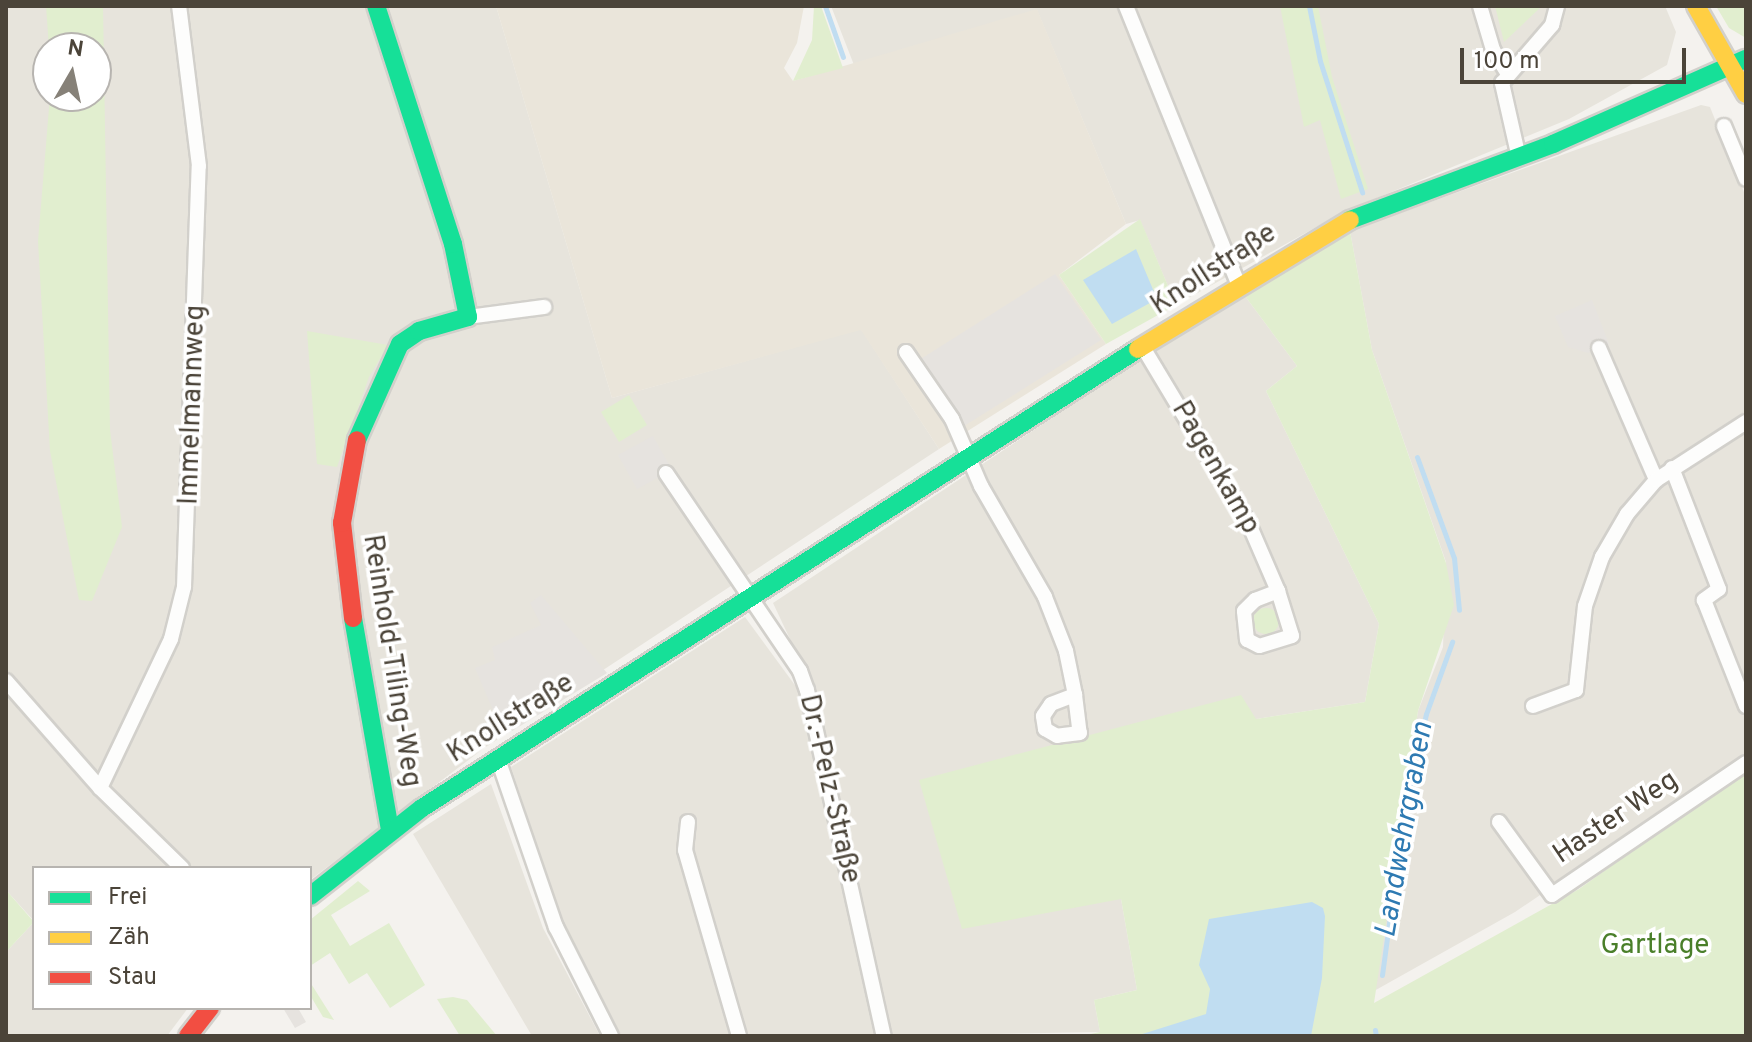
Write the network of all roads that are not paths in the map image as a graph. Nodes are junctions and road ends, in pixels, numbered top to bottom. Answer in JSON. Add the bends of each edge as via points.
{"nodes":[{"id":1,"x":179,"y":6,"type":"edge"},
{"id":2,"x":376,"y":6,"type":"edge"},
{"id":3,"x":1126,"y":6,"type":"edge"},
{"id":4,"x":1480,"y":6,"type":"edge"},
{"id":5,"x":1557,"y":6,"type":"edge"},
{"id":6,"x":1696,"y":6,"type":"edge"},
{"id":7,"x":1738,"y":62,"type":"edge"},
{"id":8,"x":1507,"y":72,"type":"junction"},
{"id":9,"x":1746,"y":94,"type":"edge"},
{"id":10,"x":1724,"y":126,"type":"dead end"},
{"id":11,"x":1519,"y":158,"type":"junction"},
{"id":12,"x":1746,"y":179,"type":"edge"},
{"id":13,"x":1239,"y":285,"type":"junction"},
{"id":14,"x":544,"y":307,"type":"dead end"},
{"id":15,"x":468,"y":317,"type":"junction"},
{"id":16,"x":1599,"y":348,"type":"dead end"},
{"id":17,"x":1144,"y":349,"type":"junction"},
{"id":18,"x":906,"y":352,"type":"dead end"},
{"id":19,"x":1746,"y":422,"type":"edge"},
{"id":20,"x":970,"y":459,"type":"junction"},
{"id":21,"x":1672,"y":468,"type":"junction"},
{"id":22,"x":666,"y":473,"type":"dead end"},
{"id":23,"x":1656,"y":480,"type":"junction"},
{"id":24,"x":1278,"y":591,"type":"dead end"},
{"id":25,"x":750,"y":601,"type":"junction"},
{"id":26,"x":6,"y":681,"type":"edge"},
{"id":27,"x":1075,"y":695,"type":"dead end"},
{"id":28,"x":1533,"y":706,"type":"dead end"},
{"id":29,"x":1746,"y":706,"type":"edge"},
{"id":30,"x":498,"y":759,"type":"junction"},
{"id":31,"x":1746,"y":763,"type":"edge"},
{"id":32,"x":100,"y":788,"type":"junction"},
{"id":33,"x":688,"y":822,"type":"dead end"},
{"id":34,"x":1499,"y":822,"type":"dead end"},
{"id":35,"x":390,"y":831,"type":"junction"},
{"id":36,"x":180,"y":866,"type":"edge"},
{"id":37,"x":312,"y":894,"type":"edge"},
{"id":38,"x":208,"y":1010,"type":"edge"},
{"id":39,"x":188,"y":1036,"type":"edge"},
{"id":40,"x":611,"y":1036,"type":"edge"},
{"id":41,"x":739,"y":1036,"type":"edge"},
{"id":42,"x":884,"y":1036,"type":"edge"}],
"edges":[{"from":1,"to":32,"type":"street","name":"Immelmannweg","via":[[199,166],[184,587],[171,639]]},
{"from":2,"to":15,"type":"street","via":[[453,244]]},
{"from":3,"to":13,"type":"street"},
{"from":4,"to":8,"type":"street","via":[[1493,50]]},
{"from":5,"to":8,"type":"street","via":[[1552,25]]},
{"from":6,"to":7,"type":"street"},
{"from":7,"to":9,"type":"street"},
{"from":7,"to":11,"type":"street","name":"Knollstraße"},
{"from":8,"to":11,"type":"street","via":[[1502,97]]},
{"from":10,"to":12,"type":"street"},
{"from":11,"to":13,"type":"street","name":"Knollstraße","via":[[1352,219]]},
{"from":13,"to":17,"type":"street","name":"Knollstraße"},
{"from":14,"to":15,"type":"street","name":"Reinhold-Tiling-Weg"},
{"from":15,"to":35,"type":"street","name":"Reinhold-Tiling-Weg","via":[[419,331],[400,344],[363,418],[348,472],[342,523],[345,574]]},
{"from":16,"to":23,"type":"street"},
{"from":17,"to":20,"type":"street","name":"Knollstraße"},
{"from":17,"to":24,"type":"street","name":"Pagenkamp","via":[[1216,463]]},
{"from":18,"to":20,"type":"street","via":[[952,419]]},
{"from":19,"to":21,"type":"street"},
{"from":20,"to":25,"type":"street","name":"Knollstraße"},
{"from":20,"to":27,"type":"street","via":[[1045,597]]},
{"from":21,"to":23,"type":"street"},
{"from":21,"to":29,"type":"street","via":[[1719,589],[1704,600]]},
{"from":22,"to":25,"type":"street"},
{"from":23,"to":28,"type":"street","via":[[1612,536],[1593,579],[1579,637],[1576,690]]},
{"from":25,"to":30,"type":"street","name":"Knollstraße"},
{"from":25,"to":42,"type":"street","name":"Dr.-Pelz-Straße","via":[[800,671],[807,690]]},
{"from":26,"to":32,"type":"street"},
{"from":30,"to":35,"type":"street","name":"Knollstraße"},
{"from":30,"to":40,"type":"street","via":[[556,927]]},
{"from":31,"to":34,"type":"street","name":"Haster Weg","via":[[1552,895]]},
{"from":32,"to":36,"type":"street"},
{"from":33,"to":41,"type":"street","via":[[685,850]]},
{"from":35,"to":37,"type":"street","name":"Knollstraße"},
{"from":38,"to":39,"type":"street"}]}
